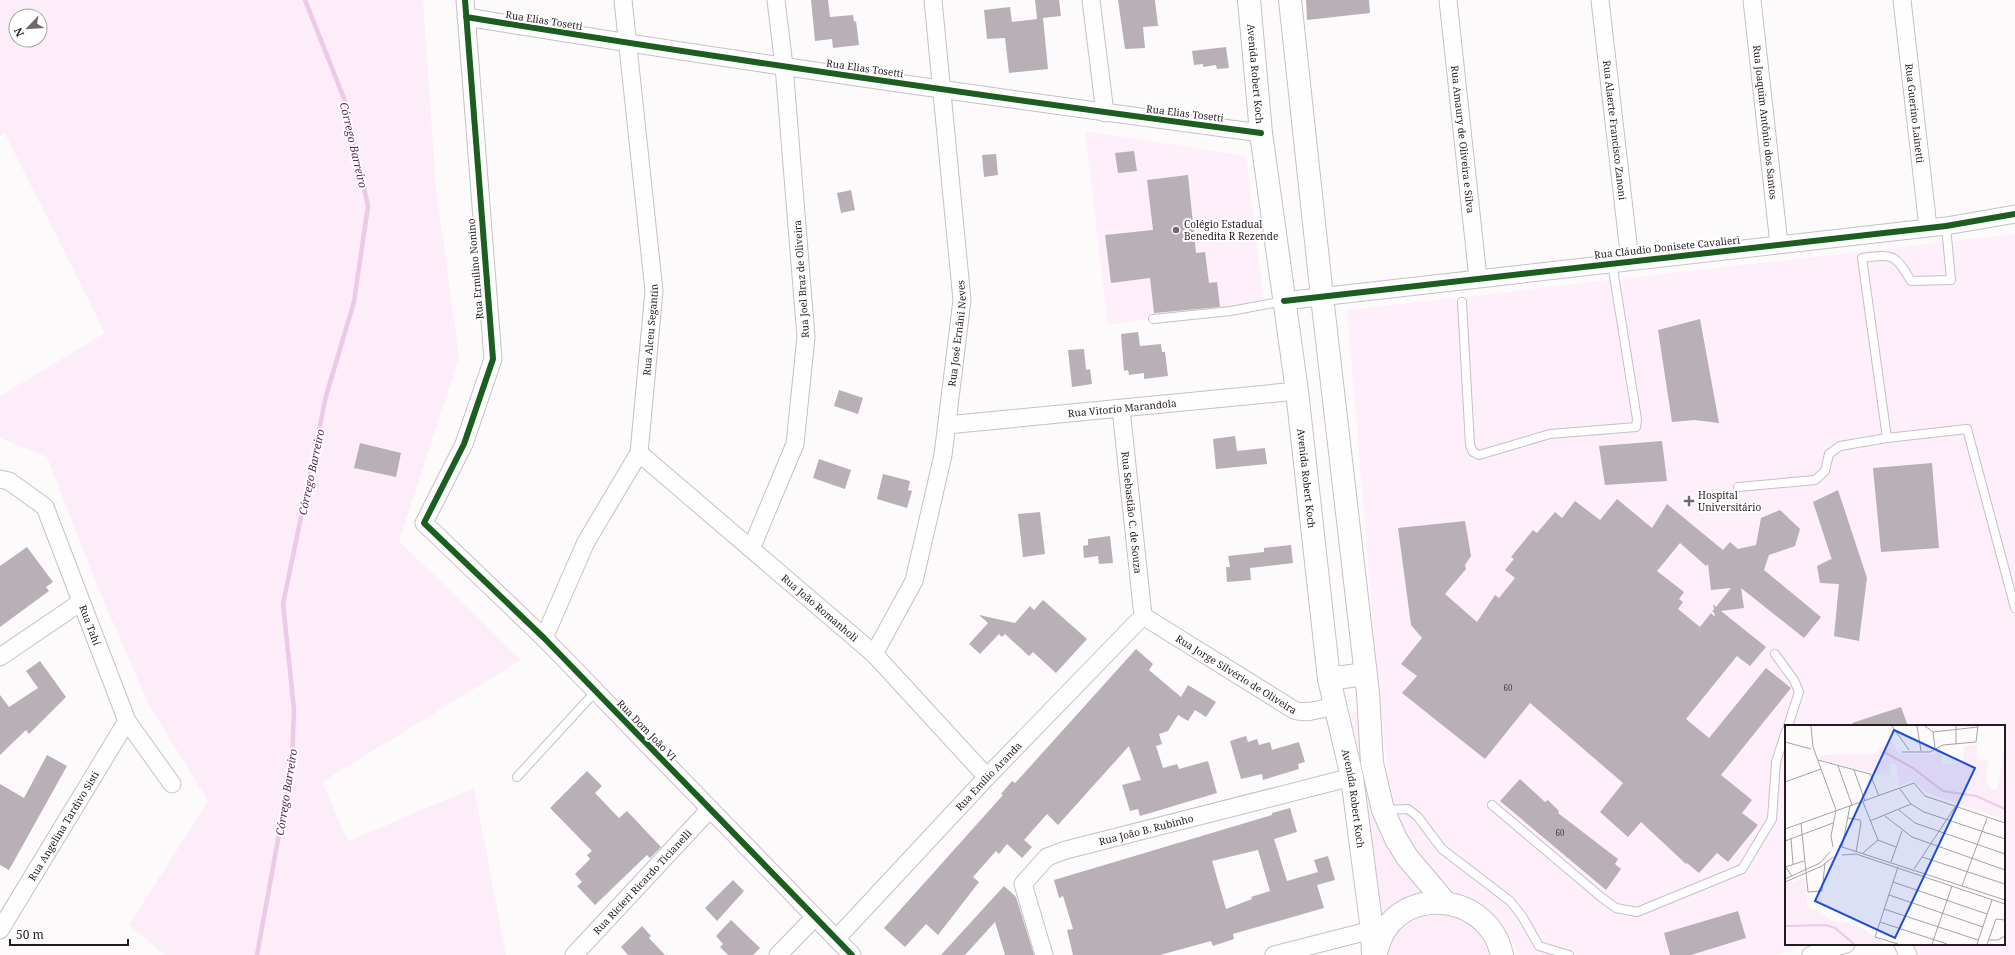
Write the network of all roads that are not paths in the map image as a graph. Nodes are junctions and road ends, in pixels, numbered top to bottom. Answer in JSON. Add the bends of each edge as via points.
{"nodes":[{"id":1,"x":465,"y":0,"type":"edge"},
{"id":2,"x":622,"y":0,"type":"edge"},
{"id":3,"x":776,"y":0,"type":"edge"},
{"id":4,"x":933,"y":0,"type":"edge"},
{"id":5,"x":1091,"y":0,"type":"edge"},
{"id":6,"x":1249,"y":0,"type":"edge"},
{"id":7,"x":1290,"y":0,"type":"edge"},
{"id":8,"x":1448,"y":0,"type":"edge"},
{"id":9,"x":1600,"y":0,"type":"edge"},
{"id":10,"x":1752,"y":0,"type":"edge"},
{"id":11,"x":1902,"y":0,"type":"edge"},
{"id":12,"x":466,"y":18,"type":"junction"},
{"id":13,"x":627,"y":44,"type":"junction"},
{"id":14,"x":784,"y":66,"type":"junction"},
{"id":15,"x":943,"y":89,"type":"junction"},
{"id":16,"x":1104,"y":113,"type":"junction"},
{"id":17,"x":1261,"y":133,"type":"junction"},
{"id":18,"x":2015,"y":214,"type":"edge"},
{"id":19,"x":1946,"y":226,"type":"junction"},
{"id":20,"x":1928,"y":227,"type":"junction"},
{"id":21,"x":1779,"y":244,"type":"junction"},
{"id":22,"x":1630,"y":261,"type":"junction"},
{"id":23,"x":1612,"y":263,"type":"junction"},
{"id":24,"x":1478,"y":278,"type":"junction"},
{"id":25,"x":1322,"y":297,"type":"junction"},
{"id":26,"x":1284,"y":301,"type":"junction"},
{"id":27,"x":1462,"y":302,"type":"dead end"},
{"id":28,"x":1153,"y":319,"type":"dead end"},
{"id":29,"x":1298,"y":391,"type":"junction"},
{"id":30,"x":1121,"y":408,"type":"junction"},
{"id":31,"x":947,"y":425,"type":"junction"},
{"id":32,"x":1887,"y":438,"type":"junction"},
{"id":33,"x":639,"y":453,"type":"junction"},
{"id":34,"x":0,"y":479,"type":"edge"},
{"id":35,"x":1738,"y":487,"type":"dead end"},
{"id":36,"x":424,"y":522,"type":"joint"},
{"id":37,"x":751,"y":549,"type":"junction"},
{"id":38,"x":81,"y":602,"type":"junction"},
{"id":39,"x":2015,"y":608,"type":"edge"},
{"id":40,"x":1143,"y":616,"type":"junction"},
{"id":41,"x":544,"y":638,"type":"junction"},
{"id":42,"x":874,"y":654,"type":"junction"},
{"id":43,"x":1775,"y":654,"type":"dead end"},
{"id":44,"x":0,"y":657,"type":"edge"},
{"id":45,"x":1329,"y":679,"type":"junction"},
{"id":46,"x":1367,"y":683,"type":"junction"},
{"id":47,"x":596,"y":691,"type":"junction"},
{"id":48,"x":1334,"y":706,"type":"junction"},
{"id":49,"x":127,"y":721,"type":"junction"},
{"id":50,"x":1788,"y":725,"type":"edge"},
{"id":51,"x":1785,"y":734,"type":"edge"},
{"id":52,"x":517,"y":777,"type":"dead end"},
{"id":53,"x":987,"y":777,"type":"junction"},
{"id":54,"x":1352,"y":777,"type":"junction"},
{"id":55,"x":172,"y":784,"type":"dead end"},
{"id":56,"x":1492,"y":805,"type":"dead end"},
{"id":57,"x":710,"y":809,"type":"junction"},
{"id":58,"x":1383,"y":810,"type":"junction"},
{"id":59,"x":1445,"y":902,"type":"junction"},
{"id":60,"x":815,"y":917,"type":"junction"},
{"id":61,"x":0,"y":930,"type":"edge"},
{"id":62,"x":1372,"y":930,"type":"junction"},
{"id":63,"x":836,"y":939,"type":"junction"},
{"id":64,"x":1843,"y":945,"type":"edge"},
{"id":65,"x":1903,"y":945,"type":"edge"},
{"id":66,"x":574,"y":955,"type":"edge"},
{"id":67,"x":778,"y":955,"type":"edge"},
{"id":68,"x":852,"y":955,"type":"edge"},
{"id":69,"x":1044,"y":955,"type":"edge"},
{"id":70,"x":1274,"y":955,"type":"edge"},
{"id":71,"x":1374,"y":955,"type":"edge"},
{"id":72,"x":1502,"y":955,"type":"edge"},
{"id":73,"x":1569,"y":955,"type":"edge"},
{"id":74,"x":1811,"y":955,"type":"edge"},
{"id":75,"x":1908,"y":955,"type":"edge"}],
"edges":[{"from":1,"to":12,"type":"street","name":"Rua Ermilino Nonino"},
{"from":2,"to":13,"type":"street","name":"Rua Alceu Segantin"},
{"from":3,"to":14,"type":"street","name":"Rua Joel Braz de Oliveira"},
{"from":4,"to":15,"type":"street","name":"Rua José Ernâni Neves"},
{"from":5,"to":16,"type":"street"},
{"from":6,"to":17,"type":"main road","name":"Avenida Robert Koch"},
{"from":7,"to":25,"type":"main road"},
{"from":8,"to":24,"type":"street","name":"Rua Amaury de Oliveira e Silva"},
{"from":9,"to":22,"type":"street","name":"Rua Alaerte Francisco Zanoni"},
{"from":10,"to":21,"type":"street","name":"Rua Joaquim Antônio dos Santos"},
{"from":11,"to":20,"type":"street","name":"Rua Guerino Lainetti"},
{"from":12,"to":13,"type":"street","name":"Rua Elias Tosetti"},
{"from":12,"to":36,"type":"street","name":"Rua Ermilino Nonino","via":[[493,359],[464,444]]},
{"from":13,"to":14,"type":"street","name":"Rua Elias Tosetti"},
{"from":13,"to":33,"type":"street","name":"Rua Alceu Segantin","via":[[654,291]]},
{"from":14,"to":15,"type":"street","name":"Rua Elias Tosetti"},
{"from":14,"to":37,"type":"street","name":"Rua Joel Braz de Oliveira","via":[[806,337],[795,444]]},
{"from":15,"to":16,"type":"street","name":"Rua Elias Tosetti"},
{"from":15,"to":31,"type":"street","name":"Rua José Ernâni Neves","via":[[962,300]]},
{"from":16,"to":17,"type":"street","name":"Rua Elias Tosetti"},
{"from":17,"to":26,"type":"main road","name":"Avenida Robert Koch"},
{"from":18,"to":19,"type":"street","name":"Rua Cláudio Donisete Cavalieri"},
{"from":19,"to":20,"type":"street","name":"Rua Cláudio Donisete Cavalieri"},
{"from":19,"to":32,"type":"lane","via":[[1951,280],[1911,281],[1896,259],[1885,255],[1862,258]]},
{"from":20,"to":21,"type":"street","name":"Rua Cláudio Donisete Cavalieri"},
{"from":21,"to":22,"type":"street","name":"Rua Cláudio Donisete Cavalieri"},
{"from":22,"to":23,"type":"street","name":"Rua Cláudio Donisete Cavalieri"},
{"from":23,"to":24,"type":"street","name":"Rua Cláudio Donisete Cavalieri"},
{"from":23,"to":27,"type":"lane","via":[[1637,419],[1636,427],[1550,434],[1479,455],[1473,452],[1470,445]]},
{"from":24,"to":25,"type":"street","name":"Rua Cláudio Donisete Cavalieri"},
{"from":25,"to":26,"type":"street","name":"Rua Cláudio Donisete Cavalieri"},
{"from":25,"to":46,"type":"main road"},
{"from":26,"to":28,"type":"lane","via":[[1231,311]]},
{"from":26,"to":29,"type":"main road","name":"Avenida Robert Koch"},
{"from":29,"to":30,"type":"street","name":"Rua Vitorio Marandola"},
{"from":29,"to":45,"type":"main road","name":"Avenida Robert Koch"},
{"from":30,"to":31,"type":"street","name":"Rua Vitorio Marandola"},
{"from":30,"to":40,"type":"street","name":"Rua Sebastião C. de Souza"},
{"from":31,"to":42,"type":"street","name":"Rua José Ernâni Neves","via":[[943,455],[914,581]]},
{"from":32,"to":35,"type":"lane","via":[[1840,446],[1829,454],[1825,471],[1815,480]]},
{"from":32,"to":39,"type":"lane","via":[[1967,429]]},
{"from":33,"to":37,"type":"street","name":"Rua João Romanholi"},
{"from":33,"to":41,"type":"street","name":"Rua Alceu Segantin","via":[[586,542]]},
{"from":34,"to":38,"type":"street","name":"Rua Tahí","via":[[9,481],[44,507]]},
{"from":36,"to":41,"type":"street","name":"Rua Dom João VI"},
{"from":37,"to":42,"type":"street","name":"Rua João Romanholi"},
{"from":38,"to":44,"type":"street"},
{"from":38,"to":49,"type":"street","name":"Rua Tahí"},
{"from":40,"to":48,"type":"street","name":"Rua Jorge Silvério de Oliveira","via":[[1298,712]]},
{"from":40,"to":53,"type":"street","name":"Rua Emílio Aranda"},
{"from":41,"to":47,"type":"street","name":"Rua Dom João VI"},
{"from":42,"to":53,"type":"street","name":"Rua João Romanholi"},
{"from":43,"to":50,"type":"lane","via":[[1794,680],[1799,692]]},
{"from":45,"to":46,"type":"main road"},
{"from":45,"to":48,"type":"main road","name":"Avenida Robert Koch"},
{"from":46,"to":48,"type":"main road"},
{"from":46,"to":58,"type":"main road","via":[[1372,763]]},
{"from":47,"to":52,"type":"lane"},
{"from":47,"to":57,"type":"street","name":"Rua Dom João VI"},
{"from":48,"to":54,"type":"main road","name":"Avenida Robert Koch"},
{"from":49,"to":55,"type":"street","name":"Rua Tahí"},
{"from":49,"to":61,"type":"street","name":"Rua Angelina Tardivo Sisti"},
{"from":51,"to":56,"type":"lane","via":[[1776,762],[1772,819],[1742,869],[1637,912],[1616,908],[1601,897]]},
{"from":53,"to":63,"type":"street","name":"Rua Emílio Aranda"},
{"from":54,"to":62,"type":"main road","name":"Avenida Robert Koch"},
{"from":54,"to":69,"type":"street","name":"Rua João B. Rubinho","via":[[1047,857],[1023,884]]},
{"from":57,"to":60,"type":"street","name":"Rua Dom João VI"},
{"from":57,"to":66,"type":"street","name":"Rua Ricieri Ricardo Ticianelli"},
{"from":58,"to":59,"type":"main road","via":[[1407,857]]},
{"from":58,"to":73,"type":"lane","via":[[1408,809],[1418,817],[1442,849],[1510,901],[1539,946]]},
{"from":59,"to":71,"type":"main road","via":[[1424,903],[1404,912],[1388,926]]},
{"from":59,"to":72,"type":"main road","via":[[1465,907],[1482,918],[1495,934]]},
{"from":60,"to":63,"type":"street","name":"Rua Dom João VI"},
{"from":60,"to":67,"type":"street"},
{"from":62,"to":70,"type":"street"},
{"from":62,"to":71,"type":"main road","name":"Avenida Robert Koch"},
{"from":63,"to":68,"type":"street","name":"Rua Dom João VI"},
{"from":64,"to":74,"type":"street"},
{"from":65,"to":75,"type":"street"}]}
